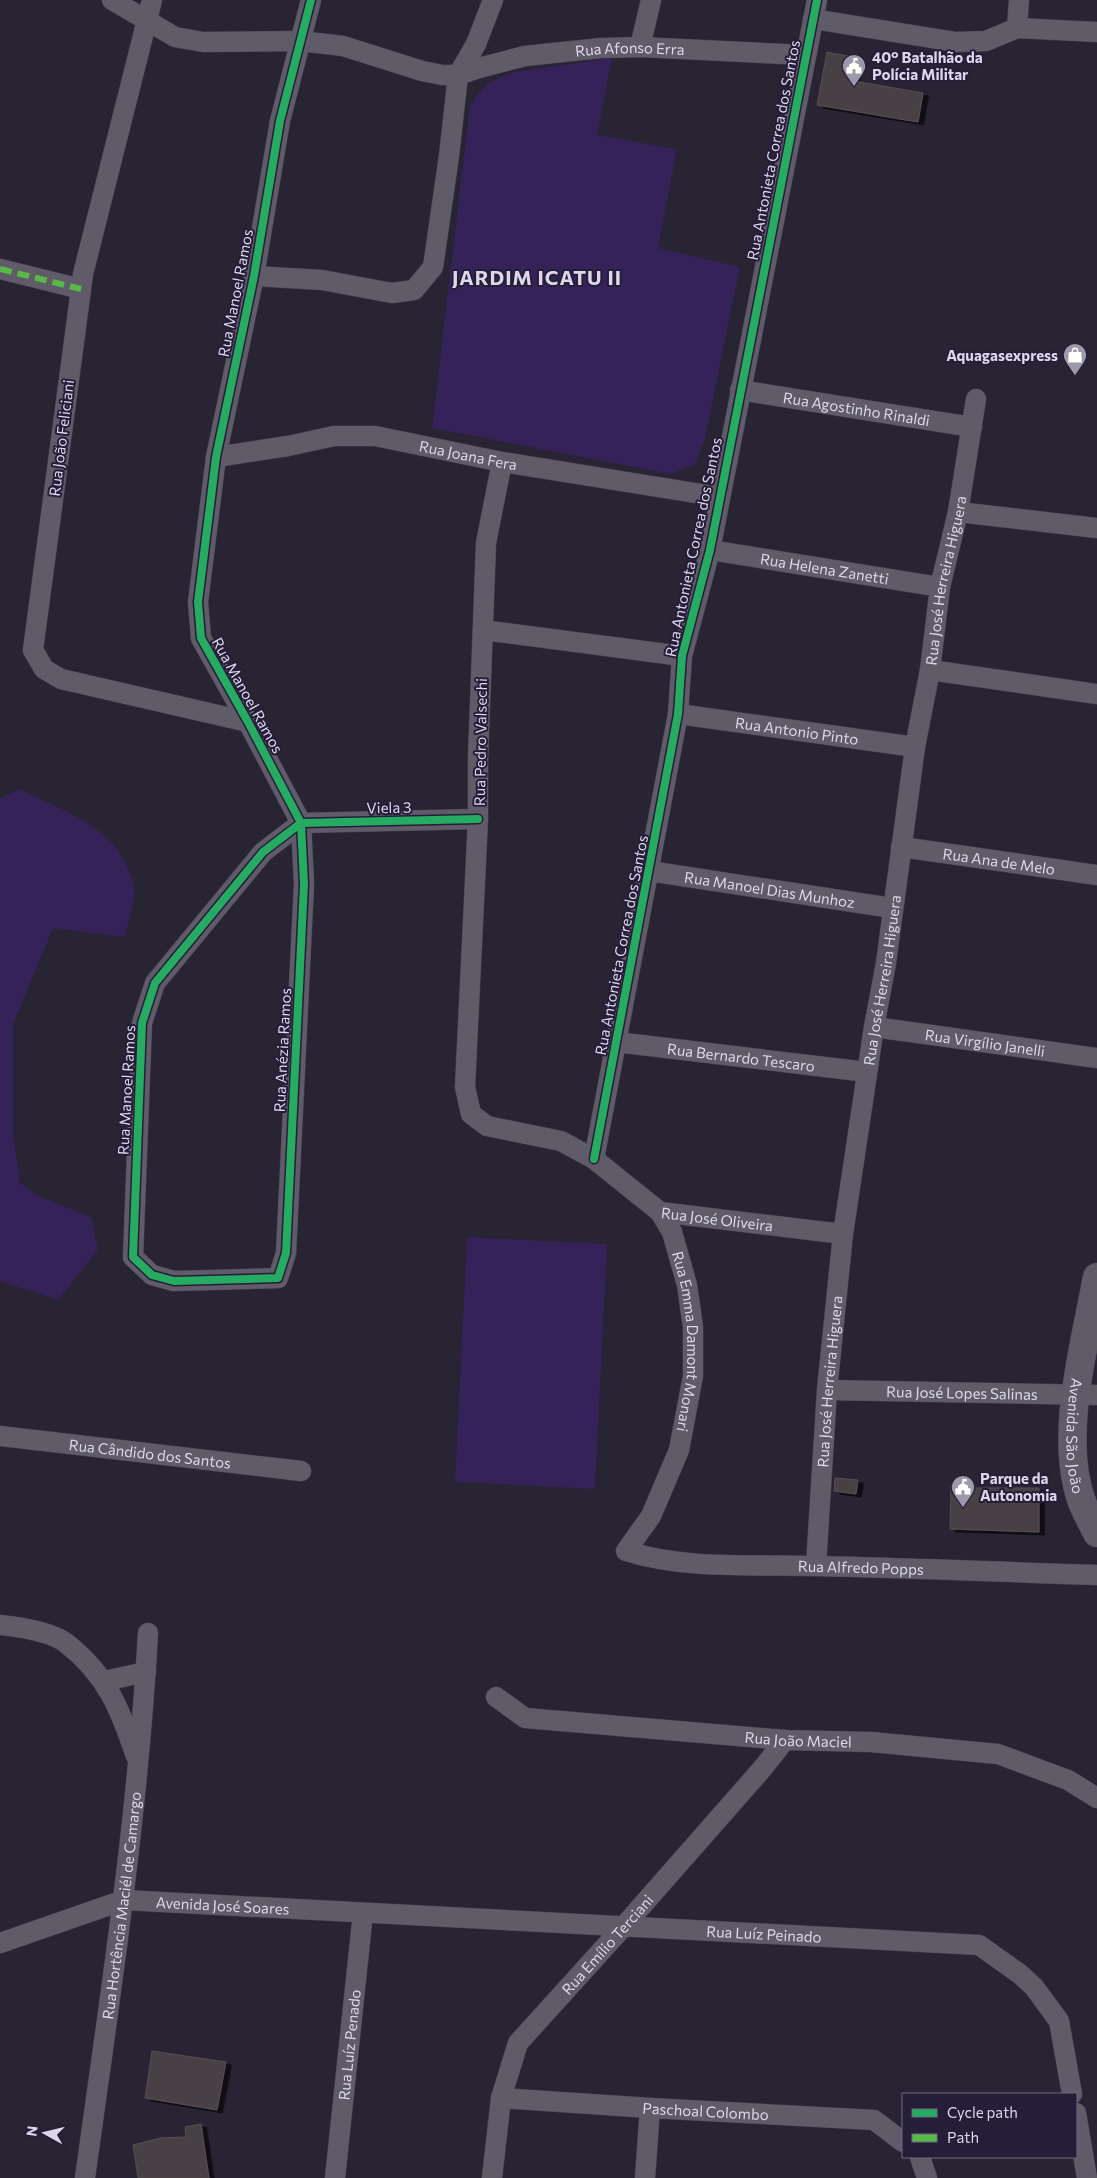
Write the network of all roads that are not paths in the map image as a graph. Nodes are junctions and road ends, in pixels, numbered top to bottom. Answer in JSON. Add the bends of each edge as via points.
{"nodes":[{"id":1,"x":112,"y":0,"type":"edge"},
{"id":2,"x":152,"y":0,"type":"edge"},
{"id":3,"x":310,"y":0,"type":"edge"},
{"id":4,"x":493,"y":0,"type":"edge"},
{"id":5,"x":651,"y":0,"type":"edge"},
{"id":6,"x":1019,"y":0,"type":"edge"},
{"id":7,"x":815,"y":10,"type":"edge"},
{"id":8,"x":148,"y":21,"type":"junction"},
{"id":9,"x":1017,"y":28,"type":"junction"},
{"id":10,"x":1097,"y":32,"type":"edge"},
{"id":11,"x":300,"y":41,"type":"junction"},
{"id":12,"x":640,"y":47,"type":"junction"},
{"id":13,"x":806,"y":55,"type":"junction"},
{"id":14,"x":458,"y":76,"type":"junction"},
{"id":15,"x":0,"y":269,"type":"edge"},
{"id":16,"x":254,"y":276,"type":"junction"},
{"id":17,"x":81,"y":290,"type":"junction"},
{"id":18,"x":740,"y":390,"type":"junction"},
{"id":19,"x":976,"y":399,"type":"dead end"},
{"id":20,"x":972,"y":427,"type":"junction"},
{"id":21,"x":216,"y":457,"type":"junction"},
{"id":22,"x":502,"y":462,"type":"junction"},
{"id":23,"x":720,"y":498,"type":"junction"},
{"id":24,"x":958,"y":512,"type":"junction"},
{"id":25,"x":1097,"y":528,"type":"edge"},
{"id":26,"x":710,"y":550,"type":"junction"},
{"id":27,"x":940,"y":587,"type":"junction"},
{"id":28,"x":483,"y":630,"type":"junction"},
{"id":29,"x":682,"y":656,"type":"junction"},
{"id":30,"x":930,"y":670,"type":"junction"},
{"id":31,"x":1097,"y":694,"type":"edge"},
{"id":32,"x":678,"y":714,"type":"junction"},
{"id":33,"x":248,"y":722,"type":"junction"},
{"id":34,"x":915,"y":746,"type":"junction"},
{"id":35,"x":478,"y":819,"type":"junction"},
{"id":36,"x":301,"y":823,"type":"junction"},
{"id":37,"x":901,"y":846,"type":"junction"},
{"id":38,"x":649,"y":871,"type":"junction"},
{"id":39,"x":1097,"y":875,"type":"edge"},
{"id":40,"x":892,"y":908,"type":"junction"},
{"id":41,"x":874,"y":1027,"type":"junction"},
{"id":42,"x":616,"y":1042,"type":"junction"},
{"id":43,"x":1097,"y":1058,"type":"edge"},
{"id":44,"x":867,"y":1072,"type":"junction"},
{"id":45,"x":471,"y":1114,"type":"joint"},
{"id":46,"x":594,"y":1159,"type":"junction"},
{"id":47,"x":660,"y":1212,"type":"junction"},
{"id":48,"x":842,"y":1234,"type":"junction"},
{"id":49,"x":1097,"y":1277,"type":"edge"},
{"id":50,"x":278,"y":1278,"type":"joint"},
{"id":51,"x":827,"y":1390,"type":"junction"},
{"id":52,"x":1087,"y":1395,"type":"edge"},
{"id":53,"x":0,"y":1436,"type":"edge"},
{"id":54,"x":301,"y":1471,"type":"dead end"},
{"id":55,"x":1097,"y":1533,"type":"edge"},
{"id":56,"x":626,"y":1551,"type":"joint"},
{"id":57,"x":816,"y":1566,"type":"junction"},
{"id":58,"x":1097,"y":1575,"type":"edge"},
{"id":59,"x":0,"y":1625,"type":"edge"},
{"id":60,"x":148,"y":1633,"type":"dead end"},
{"id":61,"x":146,"y":1672,"type":"junction"},
{"id":62,"x":104,"y":1681,"type":"junction"},
{"id":63,"x":496,"y":1697,"type":"dead end"},
{"id":64,"x":785,"y":1740,"type":"junction"},
{"id":65,"x":139,"y":1765,"type":"junction"},
{"id":66,"x":1097,"y":1798,"type":"edge"},
{"id":67,"x":124,"y":1900,"type":"junction"},
{"id":68,"x":363,"y":1913,"type":"junction"},
{"id":69,"x":624,"y":1926,"type":"junction"},
{"id":70,"x":0,"y":1943,"type":"edge"},
{"id":71,"x":1072,"y":2093,"type":"edge"},
{"id":72,"x":501,"y":2098,"type":"junction"},
{"id":73,"x":650,"y":2108,"type":"junction"},
{"id":74,"x":1077,"y":2116,"type":"edge"},
{"id":75,"x":902,"y":2141,"type":"edge"},
{"id":76,"x":1090,"y":2154,"type":"edge"},
{"id":77,"x":920,"y":2158,"type":"edge"},
{"id":78,"x":85,"y":2178,"type":"edge"},
{"id":79,"x":335,"y":2178,"type":"edge"},
{"id":80,"x":492,"y":2178,"type":"edge"},
{"id":81,"x":645,"y":2178,"type":"edge"},
{"id":82,"x":927,"y":2178,"type":"edge"},
{"id":83,"x":1087,"y":2178,"type":"edge"}],
"edges":[{"from":1,"to":8,"type":"street"},
{"from":2,"to":8,"type":"street","name":"Rua João Feliciani"},
{"from":3,"to":11,"type":"street","name":"Rua Manoel Ramos"},
{"from":4,"to":14,"type":"street","via":[[476,44]]},
{"from":5,"to":12,"type":"street"},
{"from":6,"to":9,"type":"street"},
{"from":7,"to":9,"type":"street","via":[[956,42],[986,41]]},
{"from":7,"to":13,"type":"street","name":"Rua Antonieta Correa dos Santos"},
{"from":8,"to":11,"type":"street","via":[[175,37],[203,42]]},
{"from":8,"to":17,"type":"street","name":"Rua João Feliciani","via":[[123,111]]},
{"from":9,"to":10,"type":"street"},
{"from":11,"to":14,"type":"street","via":[[343,46],[422,71]]},
{"from":11,"to":16,"type":"street","name":"Rua Manoel Ramos","via":[[280,121]]},
{"from":12,"to":13,"type":"street","name":"Rua Afonso Erra"},
{"from":12,"to":14,"type":"street","name":"Rua Afonso Erra","via":[[526,56]]},
{"from":13,"to":18,"type":"street","name":"Rua Antonieta Correa dos Santos"},
{"from":14,"to":16,"type":"street","via":[[433,267],[414,290],[392,293],[322,280]]},
{"from":15,"to":17,"type":"street"},
{"from":16,"to":21,"type":"street","name":"Rua Manoel Ramos"},
{"from":17,"to":33,"type":"street","name":"Rua João Feliciani","via":[[33,650],[44,669],[61,679]]},
{"from":18,"to":20,"type":"street","name":"Rua Agostinho Rinaldi"},
{"from":18,"to":23,"type":"street","name":"Rua Antonieta Correa dos Santos"},
{"from":19,"to":20,"type":"street","name":"Rua José Herreira Higuera"},
{"from":20,"to":24,"type":"street","name":"Rua José Herreira Higuera"},
{"from":21,"to":22,"type":"street","name":"Rua Joana Fera","via":[[334,436],[375,436]]},
{"from":21,"to":33,"type":"street","name":"Rua Manoel Ramos","via":[[198,602],[201,638]]},
{"from":22,"to":23,"type":"street","name":"Rua Joana Fera"},
{"from":22,"to":28,"type":"street","name":"Rua Pedro Valsechi","via":[[486,544]]},
{"from":23,"to":26,"type":"street","name":"Rua Antonieta Correa dos Santos"},
{"from":24,"to":25,"type":"street"},
{"from":24,"to":27,"type":"street","name":"Rua José Herreira Higuera"},
{"from":26,"to":27,"type":"street","name":"Rua Helena Zanetti"},
{"from":26,"to":29,"type":"street","name":"Rua Antonieta Correa dos Santos"},
{"from":27,"to":30,"type":"street","name":"Rua José Herreira Higuera"},
{"from":28,"to":29,"type":"street"},
{"from":28,"to":35,"type":"street","name":"Rua Pedro Valsechi"},
{"from":29,"to":32,"type":"street","name":"Rua Antonieta Correa dos Santos"},
{"from":30,"to":31,"type":"street"},
{"from":30,"to":34,"type":"street","name":"Rua José Herreira Higuera"},
{"from":32,"to":34,"type":"street","name":"Rua Antonio Pinto"},
{"from":32,"to":38,"type":"street","name":"Rua Antonieta Correa dos Santos"},
{"from":33,"to":36,"type":"street","name":"Rua Manoel Ramos"},
{"from":34,"to":37,"type":"street","name":"Rua José Herreira Higuera"},
{"from":35,"to":36,"type":"street","name":"Viela 3"},
{"from":35,"to":45,"type":"street","name":"Rua Pedro Valsechi","via":[[466,1087]]},
{"from":36,"to":50,"type":"street","name":"Rua Anézia Ramos","via":[[304,884],[286,1254]]},
{"from":36,"to":50,"type":"street","name":"Rua Manoel Ramos","via":[[263,852],[155,983],[142,1023],[133,1257],[152,1274],[174,1281]]},
{"from":37,"to":39,"type":"street","name":"Rua Ana de Melo"},
{"from":37,"to":40,"type":"street","name":"Rua José Herreira Higuera"},
{"from":38,"to":40,"type":"street","name":"Rua Manoel Dias Munhoz"},
{"from":38,"to":42,"type":"street","name":"Rua Antonieta Correa dos Santos"},
{"from":40,"to":41,"type":"street","name":"Rua José Herreira Higuera"},
{"from":41,"to":43,"type":"street","name":"Rua Virgílio Janelli"},
{"from":41,"to":44,"type":"street","name":"Rua José Herreira Higuera"},
{"from":42,"to":44,"type":"street","name":"Rua Bernardo Tescaro"},
{"from":42,"to":46,"type":"street","name":"Rua Antonieta Correa dos Santos"},
{"from":44,"to":48,"type":"street","name":"Rua José Herreira Higuera"},
{"from":45,"to":46,"type":"street","name":"Rua José Oliveira","via":[[487,1126],[560,1141]]},
{"from":46,"to":47,"type":"street","name":"Rua José Oliveira"},
{"from":47,"to":48,"type":"street","name":"Rua José Oliveira"},
{"from":47,"to":56,"type":"street","name":"Rua Emma Damont Monari","via":[[672,1232],[688,1284],[693,1327],[693,1376],[679,1450],[651,1516]]},
{"from":48,"to":51,"type":"street","name":"Rua José Herreira Higuera"},
{"from":49,"to":52,"type":"main road","name":"Avenida São João"},
{"from":51,"to":52,"type":"street","name":"Rua José Lopes Salinas"},
{"from":51,"to":57,"type":"street","name":"Rua José Herreira Higuera"},
{"from":52,"to":55,"type":"main road","name":"Avenida São João","via":[[1071,1437],[1074,1471],[1082,1502]]},
{"from":53,"to":54,"type":"street","name":"Rua Cândido dos Santos"},
{"from":56,"to":57,"type":"street","name":"Rua Alfredo Popps","via":[[650,1559],[703,1564]]},
{"from":57,"to":58,"type":"street","name":"Rua Alfredo Popps"},
{"from":59,"to":62,"type":"street","via":[[27,1628],[65,1642]]},
{"from":60,"to":61,"type":"street","name":"Rua Hortência Maciél de Camargo"},
{"from":61,"to":62,"type":"street"},
{"from":61,"to":65,"type":"street","name":"Rua Hortência Maciél de Camargo"},
{"from":62,"to":65,"type":"street","via":[[122,1715]]},
{"from":63,"to":64,"type":"street","name":"Rua João Maciel","via":[[525,1718]]},
{"from":64,"to":66,"type":"street","name":"Rua João Maciel","via":[[871,1742],[998,1754],[1068,1780]]},
{"from":64,"to":69,"type":"street","name":"Rua Emílio Terciani"},
{"from":65,"to":67,"type":"street","name":"Rua Hortência Maciél de Camargo"},
{"from":67,"to":68,"type":"street","name":"Avenida José Soares"},
{"from":67,"to":70,"type":"street","name":"Avenida José Soares"},
{"from":67,"to":78,"type":"street","name":"Rua Hortência Maciél de Camargo"},
{"from":68,"to":69,"type":"street","name":"Rua Luíz Peinado"},
{"from":68,"to":79,"type":"street","name":"Rua Luíz Penado"},
{"from":69,"to":71,"type":"street","name":"Rua Luíz Peinado","via":[[979,1945],[1034,1987],[1058,2021]]},
{"from":69,"to":72,"type":"street","name":"Rua Emílio Terciani","via":[[518,2043]]},
{"from":72,"to":73,"type":"street","name":"Paschoal Colombo"},
{"from":72,"to":80,"type":"street","name":"Rua Emílio Terciani"},
{"from":73,"to":75,"type":"street","name":"Paschoal Colombo","via":[[874,2120]]},
{"from":73,"to":81,"type":"street"},
{"from":74,"to":76,"type":"street"},
{"from":76,"to":83,"type":"street"},
{"from":77,"to":82,"type":"street"}]}
